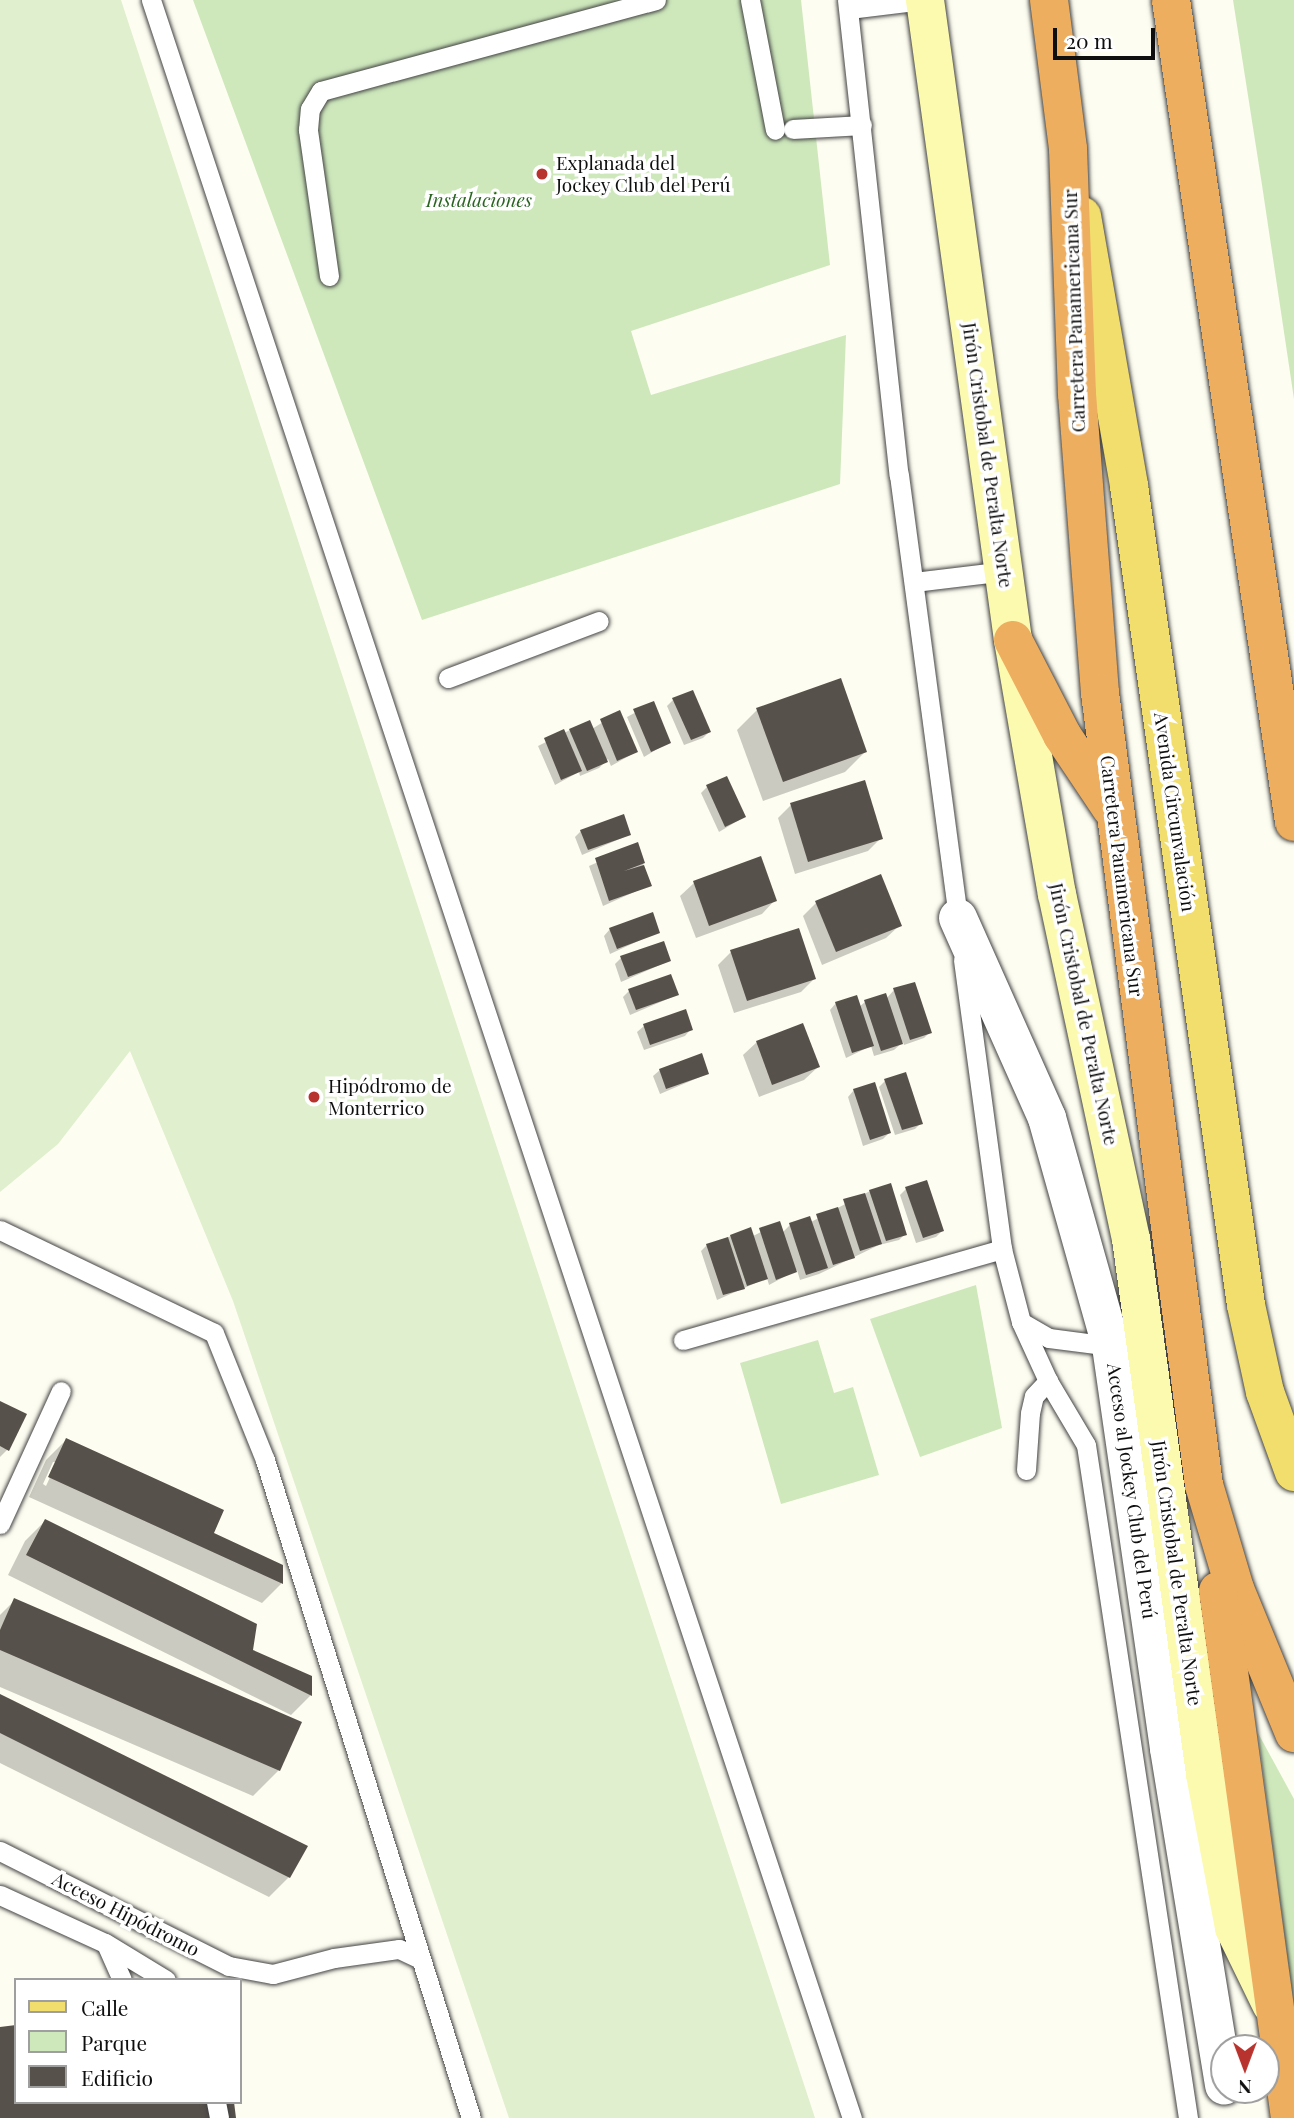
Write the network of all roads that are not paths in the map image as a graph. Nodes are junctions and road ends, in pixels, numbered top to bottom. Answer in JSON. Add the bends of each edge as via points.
{"nodes":[{"id":1,"x":151,"y":0,"type":"edge"},
{"id":2,"x":656,"y":0,"type":"edge"},
{"id":3,"x":750,"y":0,"type":"edge"},
{"id":4,"x":923,"y":0,"type":"edge"},
{"id":5,"x":1049,"y":0,"type":"edge"},
{"id":6,"x":1171,"y":0,"type":"edge"},
{"id":7,"x":848,"y":4,"type":"edge"},
{"id":8,"x":862,"y":125,"type":"junction"},
{"id":9,"x":1068,"y":149,"type":"junction"},
{"id":10,"x":330,"y":276,"type":"dead end"},
{"id":11,"x":1005,"y":571,"type":"junction"},
{"id":12,"x":914,"y":582,"type":"junction"},
{"id":13,"x":599,"y":621,"type":"dead end"},
{"id":14,"x":1013,"y":640,"type":"junction"},
{"id":15,"x":448,"y":678,"type":"dead end"},
{"id":16,"x":1114,"y":813,"type":"junction"},
{"id":17,"x":1294,"y":822,"type":"edge"},
{"id":18,"x":958,"y":918,"type":"junction"},
{"id":19,"x":0,"y":1230,"type":"edge"},
{"id":20,"x":1002,"y":1249,"type":"junction"},
{"id":21,"x":1021,"y":1322,"type":"junction"},
{"id":22,"x":683,"y":1340,"type":"dead end"},
{"id":23,"x":1111,"y":1346,"type":"junction"},
{"id":24,"x":1048,"y":1381,"type":"junction"},
{"id":25,"x":61,"y":1391,"type":"dead end"},
{"id":26,"x":1026,"y":1470,"type":"dead end"},
{"id":27,"x":1294,"y":1472,"type":"edge"},
{"id":28,"x":1204,"y":1485,"type":"junction"},
{"id":29,"x":0,"y":1524,"type":"edge"},
{"id":30,"x":1294,"y":1733,"type":"edge"},
{"id":31,"x":0,"y":1851,"type":"edge"},
{"id":32,"x":0,"y":1895,"type":"edge"},
{"id":33,"x":105,"y":1943,"type":"junction"},
{"id":34,"x":418,"y":1958,"type":"junction"},
{"id":35,"x":121,"y":1978,"type":"edge"},
{"id":36,"x":163,"y":1978,"type":"edge"},
{"id":37,"x":1278,"y":2018,"type":"junction"},
{"id":38,"x":1215,"y":2034,"type":"edge"},
{"id":39,"x":471,"y":2118,"type":"edge"},
{"id":40,"x":852,"y":2118,"type":"edge"},
{"id":41,"x":1188,"y":2118,"type":"edge"},
{"id":42,"x":1290,"y":2118,"type":"edge"}],
"edges":[{"from":1,"to":40,"type":"lane"},
{"from":2,"to":10,"type":"lane","via":[[321,91],[310,109],[308,130]]},
{"from":3,"to":8,"type":"lane","via":[[784,130]]},
{"from":4,"to":7,"type":"lane"},
{"from":4,"to":11,"type":"street","name":"Jirón Cristobal de Peralta Norte"},
{"from":5,"to":9,"type":"highway","name":"Carretera Panamericana Sur"},
{"from":6,"to":17,"type":"highway"},
{"from":7,"to":8,"type":"lane"},
{"from":8,"to":12,"type":"lane"},
{"from":9,"to":16,"type":"highway","name":"Carretera Panamericana Sur","via":[[1087,566]]},
{"from":9,"to":27,"type":"main road","name":"Avenida Circunvalación","via":[[1129,486],[1246,1305],[1265,1392]]},
{"from":11,"to":12,"type":"lane"},
{"from":11,"to":14,"type":"street","name":"Jirón Cristobal de Peralta Norte"},
{"from":12,"to":18,"type":"lane"},
{"from":13,"to":15,"type":"lane"},
{"from":14,"to":16,"type":"highway","via":[[1062,735]]},
{"from":14,"to":37,"type":"street","name":"Jirón Cristobal de Peralta Norte","via":[[1057,894],[1131,1239],[1205,1774],[1234,1928]]},
{"from":16,"to":28,"type":"highway","name":"Carretera Panamericana Sur"},
{"from":18,"to":20,"type":"lane"},
{"from":18,"to":23,"type":"street","name":"Acceso al Jockey Club del Perú","via":[[1047,1118]]},
{"from":19,"to":34,"type":"lane","via":[[214,1333],[265,1460]]},
{"from":20,"to":21,"type":"lane"},
{"from":20,"to":22,"type":"lane"},
{"from":21,"to":23,"type":"lane","via":[[1049,1338]]},
{"from":21,"to":24,"type":"lane"},
{"from":23,"to":38,"type":"street","name":"Acceso al Jockey Club del Perú"},
{"from":24,"to":26,"type":"lane","via":[[1034,1396]]},
{"from":24,"to":41,"type":"lane","via":[[1086,1445]]},
{"from":25,"to":29,"type":"lane"},
{"from":28,"to":30,"type":"highway","name":"Carretera Panamericana Sur","via":[[1239,1601]]},
{"from":28,"to":37,"type":"highway"},
{"from":31,"to":34,"type":"lane","name":"Acceso Hipódromo","via":[[229,1966],[273,1974],[334,1958],[399,1949]]},
{"from":32,"to":33,"type":"lane"},
{"from":33,"to":35,"type":"lane"},
{"from":33,"to":36,"type":"lane"},
{"from":34,"to":39,"type":"lane"},
{"from":37,"to":42,"type":"highway"}]}
